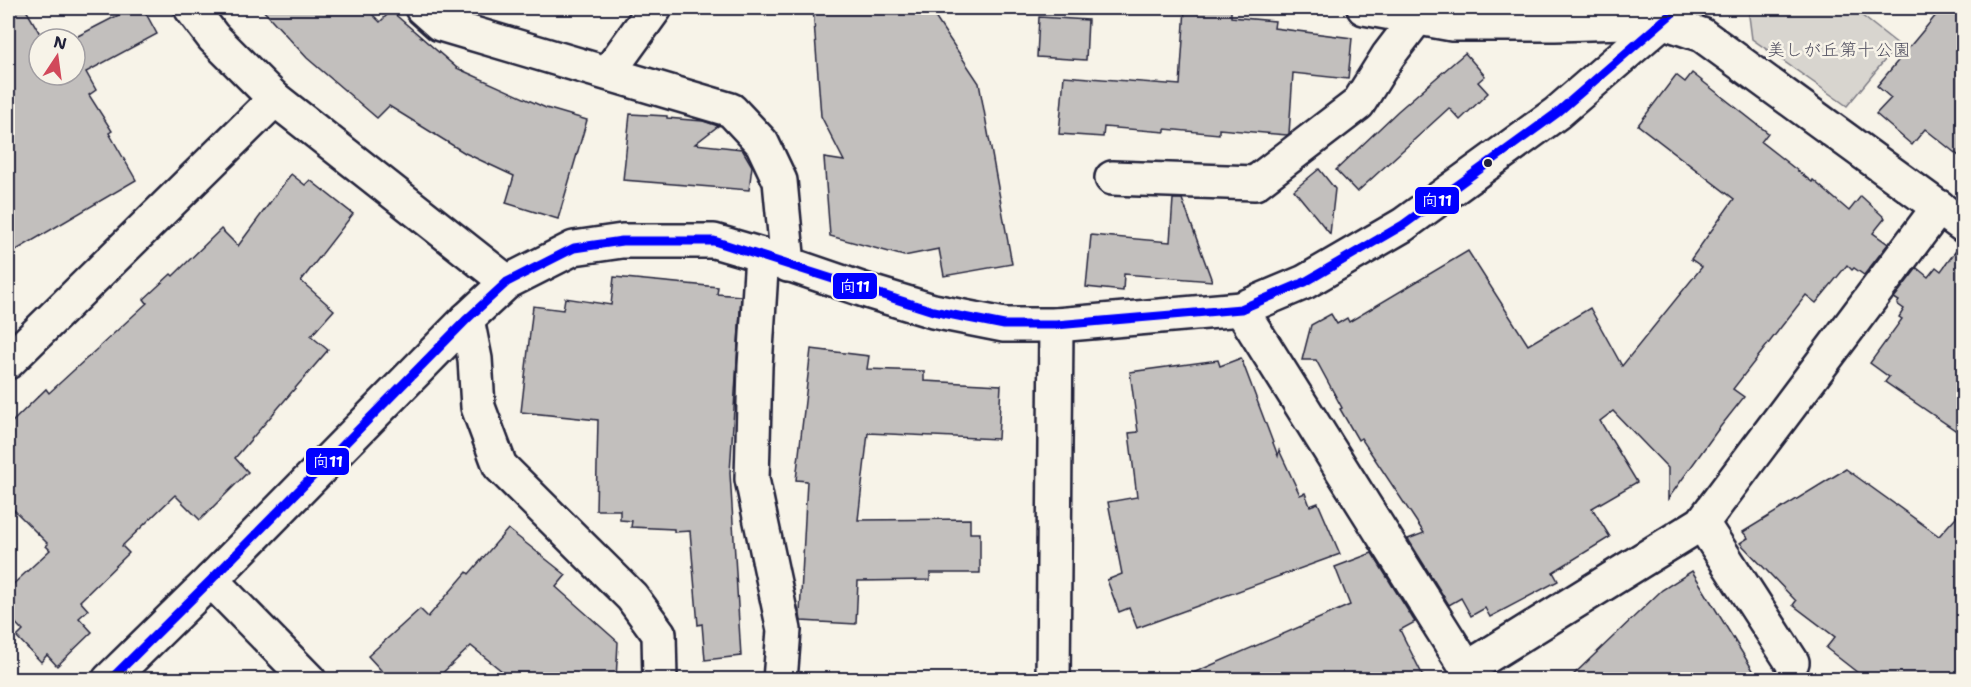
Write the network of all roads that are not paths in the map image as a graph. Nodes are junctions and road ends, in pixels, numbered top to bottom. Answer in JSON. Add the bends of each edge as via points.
{"nodes":[{"id":1,"x":191,"y":8,"type":"edge"},
{"id":2,"x":422,"y":8,"type":"edge"},
{"id":3,"x":655,"y":8,"type":"edge"},
{"id":4,"x":1364,"y":8,"type":"edge"},
{"id":5,"x":1670,"y":14,"type":"edge"},
{"id":6,"x":1417,"y":18,"type":"junction"},
{"id":7,"x":608,"y":73,"type":"junction"},
{"id":8,"x":275,"y":99,"type":"junction"},
{"id":9,"x":1112,"y":178,"type":"dead end"},
{"id":10,"x":1951,"y":217,"type":"edge"},
{"id":11,"x":775,"y":260,"type":"junction"},
{"id":12,"x":507,"y":282,"type":"junction"},
{"id":13,"x":1241,"y":309,"type":"junction"},
{"id":14,"x":467,"y":319,"type":"junction"},
{"id":15,"x":1056,"y":325,"type":"junction"},
{"id":16,"x":8,"y":362,"type":"edge"},
{"id":17,"x":1702,"y":524,"type":"junction"},
{"id":18,"x":211,"y":580,"type":"junction"},
{"id":19,"x":1792,"y":662,"type":"dead end"},
{"id":20,"x":1471,"y":674,"type":"edge"},
{"id":21,"x":109,"y":680,"type":"edge"},
{"id":22,"x":309,"y":680,"type":"edge"},
{"id":23,"x":660,"y":680,"type":"edge"},
{"id":24,"x":780,"y":680,"type":"edge"},
{"id":25,"x":1053,"y":680,"type":"edge"}],
"edges":[{"from":1,"to":8,"type":"street","via":[[213,37]]},
{"from":2,"to":7,"type":"street","via":[[440,24]]},
{"from":3,"to":7,"type":"street"},
{"from":4,"to":6,"type":"street"},
{"from":5,"to":6,"type":"street","via":[[1555,24],[1452,24]]},
{"from":5,"to":10,"type":"street"},
{"from":5,"to":13,"type":"street","via":[[1557,113],[1403,225],[1305,282]]},
{"from":6,"to":9,"type":"street","via":[[1358,104],[1255,183]]},
{"from":7,"to":11,"type":"street","via":[[731,110],[762,143],[780,181]]},
{"from":8,"to":12,"type":"street"},
{"from":8,"to":16,"type":"street"},
{"from":10,"to":17,"type":"street"},
{"from":11,"to":12,"type":"street","via":[[714,241],[622,241],[574,248]]},
{"from":11,"to":15,"type":"street","via":[[933,311],[1004,325]]},
{"from":11,"to":24,"type":"street","via":[[756,366],[752,479],[784,630]]},
{"from":12,"to":14,"type":"street"},
{"from":13,"to":15,"type":"street"},
{"from":13,"to":20,"type":"street"},
{"from":14,"to":18,"type":"street"},
{"from":14,"to":23,"type":"street","via":[[478,407],[500,466],[632,597],[659,634]]},
{"from":15,"to":25,"type":"street"},
{"from":17,"to":19,"type":"street"},
{"from":17,"to":20,"type":"street"},
{"from":18,"to":21,"type":"street"},
{"from":18,"to":22,"type":"street"}]}
